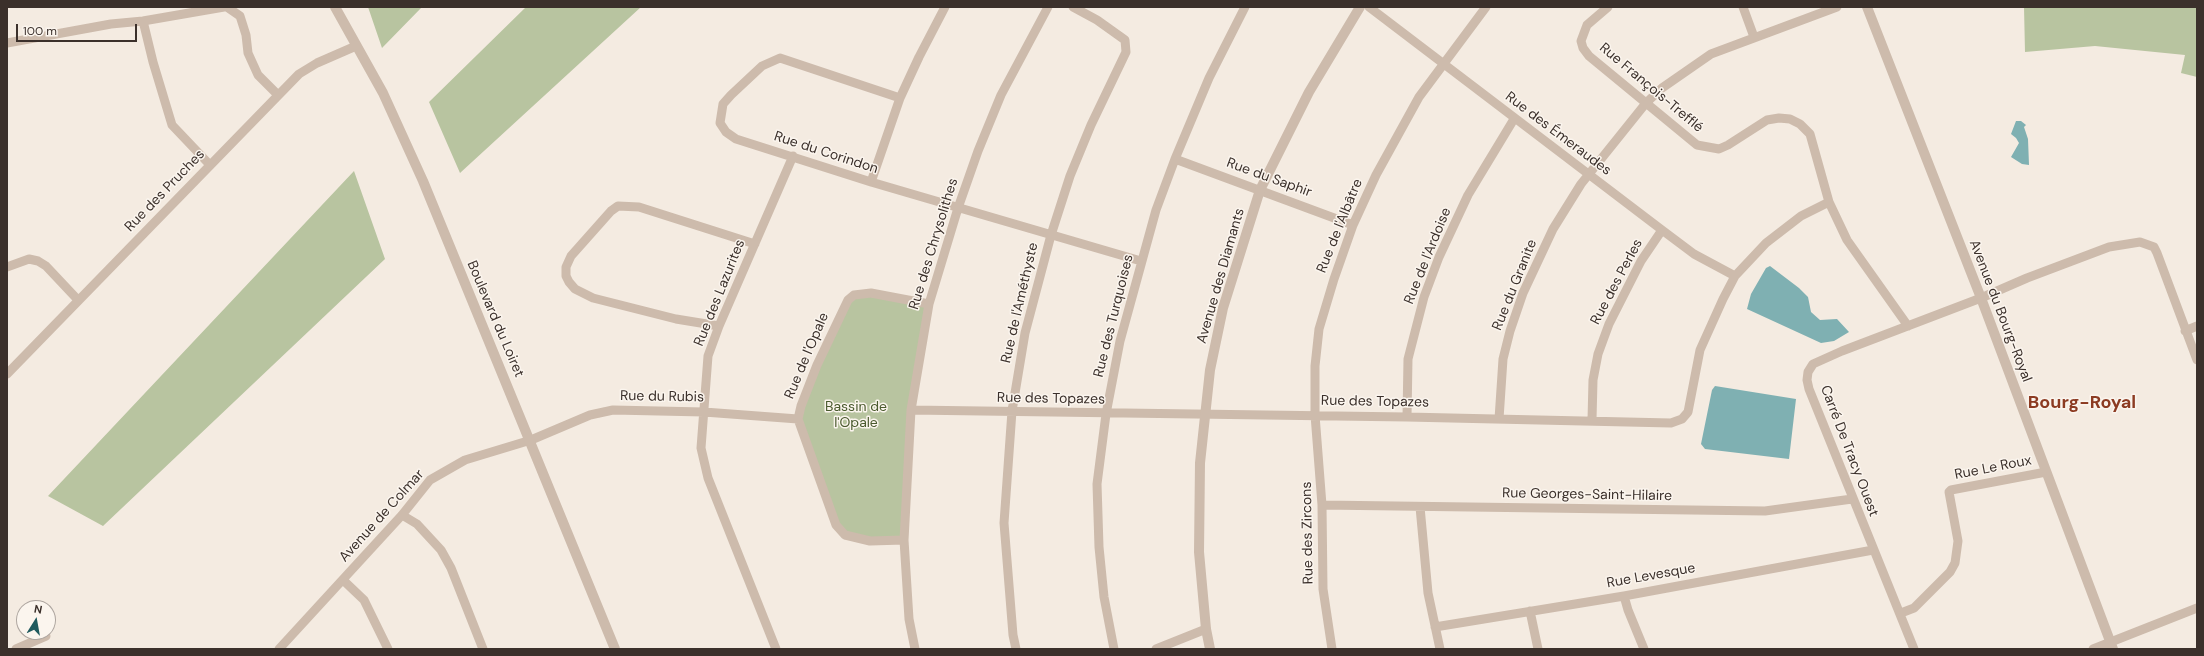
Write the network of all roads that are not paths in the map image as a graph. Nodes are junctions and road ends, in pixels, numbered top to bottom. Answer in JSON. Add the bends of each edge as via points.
{"nodes":[{"id":1,"x":225,"y":7,"type":"edge"},
{"id":2,"x":335,"y":7,"type":"edge"},
{"id":3,"x":945,"y":7,"type":"edge"},
{"id":4,"x":1048,"y":7,"type":"edge"},
{"id":5,"x":1072,"y":7,"type":"edge"},
{"id":6,"x":1245,"y":7,"type":"edge"},
{"id":7,"x":1360,"y":7,"type":"edge"},
{"id":8,"x":1369,"y":7,"type":"edge"},
{"id":9,"x":1486,"y":7,"type":"edge"},
{"id":10,"x":1608,"y":7,"type":"edge"},
{"id":11,"x":1743,"y":7,"type":"edge"},
{"id":12,"x":1837,"y":7,"type":"edge"},
{"id":13,"x":1867,"y":7,"type":"edge"},
{"id":14,"x":144,"y":21,"type":"junction"},
{"id":15,"x":1754,"y":37,"type":"junction"},
{"id":16,"x":7,"y":43,"type":"edge"},
{"id":17,"x":356,"y":46,"type":"junction"},
{"id":18,"x":1444,"y":64,"type":"junction"},
{"id":19,"x":278,"y":95,"type":"junction"},
{"id":20,"x":900,"y":98,"type":"junction"},
{"id":21,"x":1646,"y":103,"type":"junction"},
{"id":22,"x":1514,"y":119,"type":"junction"},
{"id":23,"x":793,"y":156,"type":"junction"},
{"id":24,"x":1175,"y":159,"type":"junction"},
{"id":25,"x":210,"y":165,"type":"junction"},
{"id":26,"x":1590,"y":174,"type":"junction"},
{"id":27,"x":871,"y":182,"type":"junction"},
{"id":28,"x":1260,"y":190,"type":"junction"},
{"id":29,"x":1830,"y":202,"type":"junction"},
{"id":30,"x":958,"y":208,"type":"junction"},
{"id":31,"x":1353,"y":225,"type":"junction"},
{"id":32,"x":1662,"y":230,"type":"junction"},
{"id":33,"x":1050,"y":235,"type":"junction"},
{"id":34,"x":754,"y":244,"type":"junction"},
{"id":35,"x":1141,"y":261,"type":"junction"},
{"id":36,"x":7,"y":267,"type":"edge"},
{"id":37,"x":1735,"y":276,"type":"junction"},
{"id":38,"x":1981,"y":298,"type":"junction"},
{"id":39,"x":78,"y":300,"type":"junction"},
{"id":40,"x":929,"y":304,"type":"junction"},
{"id":41,"x":719,"y":326,"type":"junction"},
{"id":42,"x":1908,"y":326,"type":"junction"},
{"id":43,"x":2197,"y":326,"type":"edge"},
{"id":44,"x":2185,"y":332,"type":"junction"},
{"id":45,"x":2197,"y":360,"type":"edge"},
{"id":46,"x":7,"y":374,"type":"edge"},
{"id":47,"x":911,"y":410,"type":"junction"},
{"id":48,"x":1012,"y":411,"type":"junction"},
{"id":49,"x":704,"y":412,"type":"junction"},
{"id":50,"x":1106,"y":414,"type":"junction"},
{"id":51,"x":1204,"y":415,"type":"junction"},
{"id":52,"x":1316,"y":415,"type":"junction"},
{"id":53,"x":1407,"y":417,"type":"junction"},
{"id":54,"x":798,"y":419,"type":"junction"},
{"id":55,"x":1499,"y":419,"type":"junction"},
{"id":56,"x":1592,"y":420,"type":"junction"},
{"id":57,"x":531,"y":440,"type":"junction"},
{"id":58,"x":2046,"y":472,"type":"junction"},
{"id":59,"x":1852,"y":499,"type":"junction"},
{"id":60,"x":1322,"y":505,"type":"junction"},
{"id":61,"x":1420,"y":508,"type":"junction"},
{"id":62,"x":402,"y":515,"type":"junction"},
{"id":63,"x":904,"y":540,"type":"junction"},
{"id":64,"x":1873,"y":550,"type":"junction"},
{"id":65,"x":343,"y":580,"type":"junction"},
{"id":66,"x":1624,"y":596,"type":"junction"},
{"id":67,"x":1530,"y":611,"type":"junction"},
{"id":68,"x":2196,"y":612,"type":"edge"},
{"id":69,"x":1901,"y":613,"type":"junction"},
{"id":70,"x":1435,"y":627,"type":"junction"},
{"id":71,"x":1206,"y":629,"type":"junction"},
{"id":72,"x":37,"y":640,"type":"edge"},
{"id":73,"x":2111,"y":646,"type":"edge"},
{"id":74,"x":16,"y":649,"type":"edge"},
{"id":75,"x":279,"y":649,"type":"edge"},
{"id":76,"x":388,"y":649,"type":"edge"},
{"id":77,"x":483,"y":649,"type":"edge"},
{"id":78,"x":615,"y":649,"type":"edge"},
{"id":79,"x":776,"y":649,"type":"edge"},
{"id":80,"x":915,"y":649,"type":"edge"},
{"id":81,"x":1016,"y":649,"type":"edge"},
{"id":82,"x":1114,"y":649,"type":"edge"},
{"id":83,"x":1156,"y":649,"type":"edge"},
{"id":84,"x":1210,"y":649,"type":"edge"},
{"id":85,"x":1332,"y":649,"type":"edge"},
{"id":86,"x":1440,"y":649,"type":"edge"},
{"id":87,"x":1538,"y":649,"type":"edge"},
{"id":88,"x":1644,"y":649,"type":"edge"},
{"id":89,"x":1914,"y":649,"type":"edge"},
{"id":90,"x":2093,"y":649,"type":"edge"}],
"edges":[{"from":1,"to":14,"type":"street"},
{"from":1,"to":19,"type":"street","via":[[240,16],[248,53],[258,75]]},
{"from":2,"to":17,"type":"street","name":"Boulevard du Loiret"},
{"from":3,"to":20,"type":"street"},
{"from":4,"to":30,"type":"street","name":"Rue des Chrysolithes","via":[[1001,95]]},
{"from":5,"to":33,"type":"street","name":"Rue de l'Améthyste","via":[[1097,20],[1125,40],[1126,52],[1091,125]]},
{"from":6,"to":24,"type":"street","name":"Rue des Turquoises","via":[[1208,78]]},
{"from":7,"to":28,"type":"street","name":"Avenue des Diamants","via":[[1309,92]]},
{"from":8,"to":18,"type":"street","name":"Rue des Émeraudes"},
{"from":9,"to":18,"type":"street","name":"Rue de l'Albâtre"},
{"from":10,"to":21,"type":"street","name":"Rue François-Trefflé","via":[[1587,25],[1581,41],[1583,48],[1589,56]]},
{"from":11,"to":15,"type":"street"},
{"from":12,"to":15,"type":"street","name":"Rue du Granite"},
{"from":13,"to":38,"type":"street","name":"Avenue du Bourg-Royal"},
{"from":14,"to":16,"type":"street","via":[[111,24]]},
{"from":14,"to":25,"type":"street","via":[[172,125]]},
{"from":15,"to":21,"type":"street","name":"Rue du Granite","via":[[1711,54],[1662,88]]},
{"from":17,"to":19,"type":"street","name":"Rue des Pruches","via":[[299,74]]},
{"from":17,"to":57,"type":"street","name":"Boulevard du Loiret","via":[[383,93],[423,181]]},
{"from":18,"to":22,"type":"street","name":"Rue des Émeraudes"},
{"from":18,"to":31,"type":"street","name":"Rue de l'Albâtre","via":[[1419,97],[1401,127]]},
{"from":19,"to":25,"type":"street","name":"Rue des Pruches"},
{"from":20,"to":23,"type":"street","name":"Rue du Corindon","via":[[790,60],[771,60],[723,104],[720,123],[726,132],[736,139]]},
{"from":20,"to":27,"type":"street"},
{"from":21,"to":26,"type":"street","name":"Rue du Granite"},
{"from":21,"to":29,"type":"street","name":"Rue François-Trefflé","via":[[1697,145],[1708,148],[1719,149],[1728,145],[1767,120],[1790,119],[1800,124],[1810,134]]},
{"from":22,"to":26,"type":"street","name":"Rue des Émeraudes"},
{"from":22,"to":53,"type":"street","name":"Rue de l'Ardoise","via":[[1468,195],[1424,297],[1408,359]]},
{"from":23,"to":27,"type":"street","name":"Rue du Corindon"},
{"from":23,"to":34,"type":"street","name":"Rue des Lazurites"},
{"from":24,"to":28,"type":"street","name":"Rue du Saphir"},
{"from":24,"to":35,"type":"street","name":"Rue des Turquoises"},
{"from":25,"to":39,"type":"street","name":"Rue des Pruches"},
{"from":26,"to":32,"type":"street","name":"Rue des Émeraudes"},
{"from":26,"to":55,"type":"street","name":"Rue du Granite","via":[[1553,229],[1523,293],[1503,359]]},
{"from":27,"to":30,"type":"street","name":"Rue du Corindon"},
{"from":28,"to":31,"type":"street","name":"Rue du Saphir"},
{"from":28,"to":51,"type":"street","name":"Avenue des Diamants","via":[[1223,308]]},
{"from":29,"to":37,"type":"street","name":"Rue des Topazes","via":[[1801,216],[1772,238]]},
{"from":29,"to":42,"type":"street","name":"Rue François-Trefflé","via":[[1847,240]]},
{"from":30,"to":33,"type":"street","name":"Rue du Corindon"},
{"from":30,"to":40,"type":"street","name":"Rue des Chrysolithes"},
{"from":31,"to":52,"type":"street","name":"Rue de l'Albâtre","via":[[1320,330],[1315,366]]},
{"from":32,"to":37,"type":"street","name":"Rue des Émeraudes","via":[[1694,254]]},
{"from":32,"to":56,"type":"street","name":"Rue des Perles","via":[[1641,261],[1609,324],[1598,354],[1593,380]]},
{"from":33,"to":35,"type":"street","name":"Rue du Corindon"},
{"from":33,"to":48,"type":"street","name":"Rue de l'Améthyste","via":[[1025,333]]},
{"from":34,"to":41,"type":"street","name":"Rue des Lazurites"},
{"from":34,"to":41,"type":"street","via":[[639,207],[618,206],[571,256],[566,267],[566,276],[575,289],[593,298],[676,319]]},
{"from":35,"to":50,"type":"street","name":"Rue des Turquoises","via":[[1120,340]]},
{"from":36,"to":39,"type":"street","via":[[29,259],[38,261],[46,266]]},
{"from":37,"to":56,"type":"street","name":"Rue des Topazes","via":[[1700,350],[1690,404],[1682,419],[1671,423]]},
{"from":38,"to":42,"type":"street","name":"Carré De Tracy Ouest"},
{"from":38,"to":44,"type":"street","name":"Carré De Tracy Ouest","via":[[2109,247],[2140,242],[2154,247],[2157,253]]},
{"from":38,"to":58,"type":"street","name":"Avenue du Bourg-Royal"},
{"from":39,"to":46,"type":"street","name":"Rue des Pruches"},
{"from":40,"to":47,"type":"street","name":"Rue des Chrysolithes"},
{"from":40,"to":54,"type":"street","name":"Rue de l'Opale","via":[[871,293],[854,295],[848,300],[817,365]]},
{"from":41,"to":49,"type":"street","name":"Rue des Lazurites","via":[[708,356]]},
{"from":42,"to":59,"type":"street","name":"Carré De Tracy Ouest","via":[[1830,356],[1813,364],[1808,372],[1809,389]]},
{"from":43,"to":44,"type":"street"},
{"from":44,"to":45,"type":"street","name":"Carré De Tracy Ouest"},
{"from":47,"to":48,"type":"street","name":"Rue des Topazes"},
{"from":47,"to":63,"type":"street","name":"Rue des Chrysolithes"},
{"from":48,"to":50,"type":"street","name":"Rue des Topazes"},
{"from":48,"to":81,"type":"street","name":"Rue de l'Améthyste","via":[[1004,523]]},
{"from":49,"to":54,"type":"street","name":"Rue du Rubis"},
{"from":49,"to":57,"type":"street","name":"Rue du Rubis","via":[[613,410],[590,415]]},
{"from":49,"to":79,"type":"street","name":"Rue des Lazurites","via":[[701,448],[708,478]]},
{"from":50,"to":51,"type":"street","name":"Rue des Topazes"},
{"from":50,"to":82,"type":"street","name":"Rue des Turquoises","via":[[1097,484],[1099,547],[1104,597]]},
{"from":51,"to":52,"type":"street","name":"Rue des Topazes"},
{"from":51,"to":71,"type":"street","name":"Avenue des Diamants","via":[[1199,504]]},
{"from":52,"to":53,"type":"street","name":"Rue des Topazes"},
{"from":52,"to":60,"type":"street","name":"Rue des Zircons"},
{"from":53,"to":55,"type":"street","name":"Rue des Topazes"},
{"from":54,"to":63,"type":"street","name":"Rue de l'Opale","via":[[836,525],[846,535],[870,541]]},
{"from":55,"to":56,"type":"street","name":"Rue des Topazes"},
{"from":57,"to":62,"type":"street","name":"Avenue de Colmar","via":[[465,460],[446,469],[430,480]]},
{"from":57,"to":78,"type":"street","name":"Boulevard du Loiret"},
{"from":58,"to":69,"type":"street","name":"Rue Le Roux","via":[[1951,490],[1949,492],[1958,540],[1956,563],[1914,608]]},
{"from":58,"to":73,"type":"street","name":"Avenue du Bourg-Royal"},
{"from":59,"to":61,"type":"street","name":"Rue Georges-Saint-Hilaire","via":[[1765,510]]},
{"from":59,"to":64,"type":"street","name":"Carré De Tracy Ouest"},
{"from":60,"to":61,"type":"street","name":"Rue Georges-Saint-Hilaire"},
{"from":60,"to":85,"type":"street","name":"Rue des Zircons","via":[[1323,589]]},
{"from":61,"to":70,"type":"street","via":[[1428,592]]},
{"from":62,"to":65,"type":"street","name":"Avenue de Colmar"},
{"from":62,"to":77,"type":"street","via":[[417,524],[441,550],[451,568]]},
{"from":63,"to":80,"type":"street","name":"Rue des Chrysolithes","via":[[909,619]]},
{"from":64,"to":66,"type":"street","name":"Rue Levesque"},
{"from":64,"to":69,"type":"street","name":"Carré De Tracy Ouest"},
{"from":65,"to":75,"type":"street","name":"Avenue de Colmar"},
{"from":65,"to":76,"type":"street","via":[[364,600]]},
{"from":66,"to":67,"type":"street","name":"Rue Levesque"},
{"from":66,"to":88,"type":"street"},
{"from":67,"to":70,"type":"street","name":"Rue Levesque"},
{"from":67,"to":87,"type":"street"},
{"from":68,"to":73,"type":"street"},
{"from":69,"to":89,"type":"street","name":"Carré De Tracy Ouest"},
{"from":70,"to":86,"type":"street"},
{"from":71,"to":83,"type":"street"},
{"from":71,"to":84,"type":"street","name":"Avenue des Diamants"},
{"from":72,"to":74,"type":"street"},
{"from":73,"to":90,"type":"street"}]}
